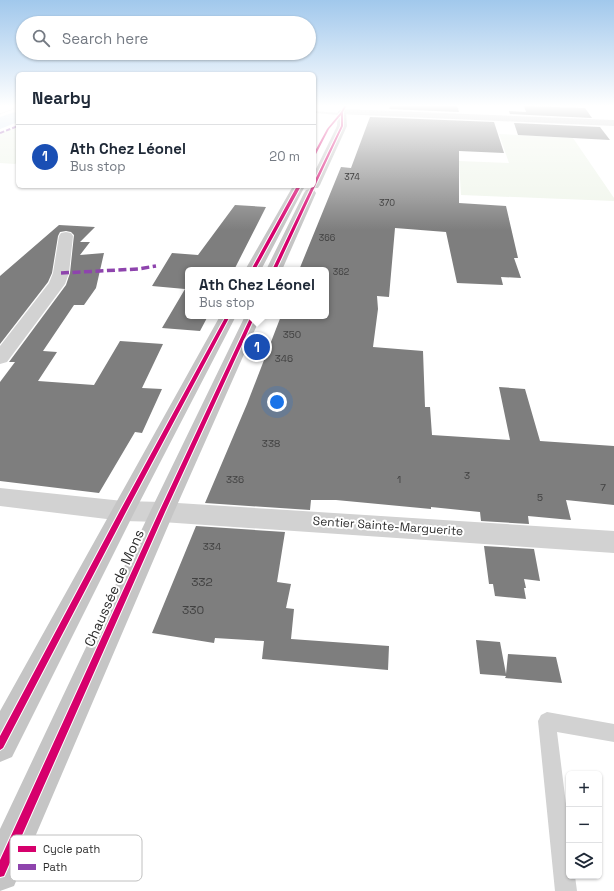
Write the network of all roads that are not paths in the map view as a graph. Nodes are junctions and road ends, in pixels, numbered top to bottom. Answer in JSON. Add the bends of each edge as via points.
{"nodes":[{"id":1,"x":332,"y":147,"type":"edge"},
{"id":2,"x":316,"y":182,"type":"edge"},
{"id":3,"x":297,"y":188,"type":"edge"},
{"id":4,"x":313,"y":188,"type":"edge"},
{"id":5,"x":66,"y":236,"type":"dead end"},
{"id":6,"x":255,"y":267,"type":"edge"},
{"id":7,"x":275,"y":267,"type":"edge"},
{"id":8,"x":226,"y":319,"type":"edge"},
{"id":9,"x":252,"y":319,"type":"edge"},
{"id":10,"x":0,"y":358,"type":"edge"},
{"id":11,"x":0,"y":497,"type":"edge"},
{"id":12,"x":123,"y":511,"type":"junction"},
{"id":13,"x":162,"y":512,"type":"junction"},
{"id":14,"x":614,"y":542,"type":"edge"},
{"id":15,"x":614,"y":733,"type":"edge"},
{"id":16,"x":0,"y":745,"type":"edge"},
{"id":17,"x":17,"y":835,"type":"edge"},
{"id":18,"x":10,"y":850,"type":"edge"},
{"id":19,"x":0,"y":872,"type":"edge"},
{"id":20,"x":566,"y":891,"type":"edge"}],
"edges":[{"from":1,"to":2,"type":"main road"},
{"from":3,"to":6,"type":"main road"},
{"from":4,"to":7,"type":"main road"},
{"from":5,"to":10,"type":"street","via":[[57,284]]},
{"from":8,"to":12,"type":"main road","name":"Chaussée de Mons"},
{"from":9,"to":13,"type":"main road","name":"Chaussée de Mons"},
{"from":11,"to":12,"type":"street","name":"Sentier Sainte-Marguerite"},
{"from":12,"to":13,"type":"street","name":"Sentier Sainte-Marguerite"},
{"from":12,"to":16,"type":"main road","name":"Chaussée de Mons"},
{"from":13,"to":14,"type":"street","name":"Sentier Sainte-Marguerite"},
{"from":13,"to":17,"type":"main road","name":"Chaussée de Mons"},
{"from":15,"to":20,"type":"lane","via":[[547,721]]},
{"from":18,"to":19,"type":"main road","name":"Chaussée de Mons"}]}
